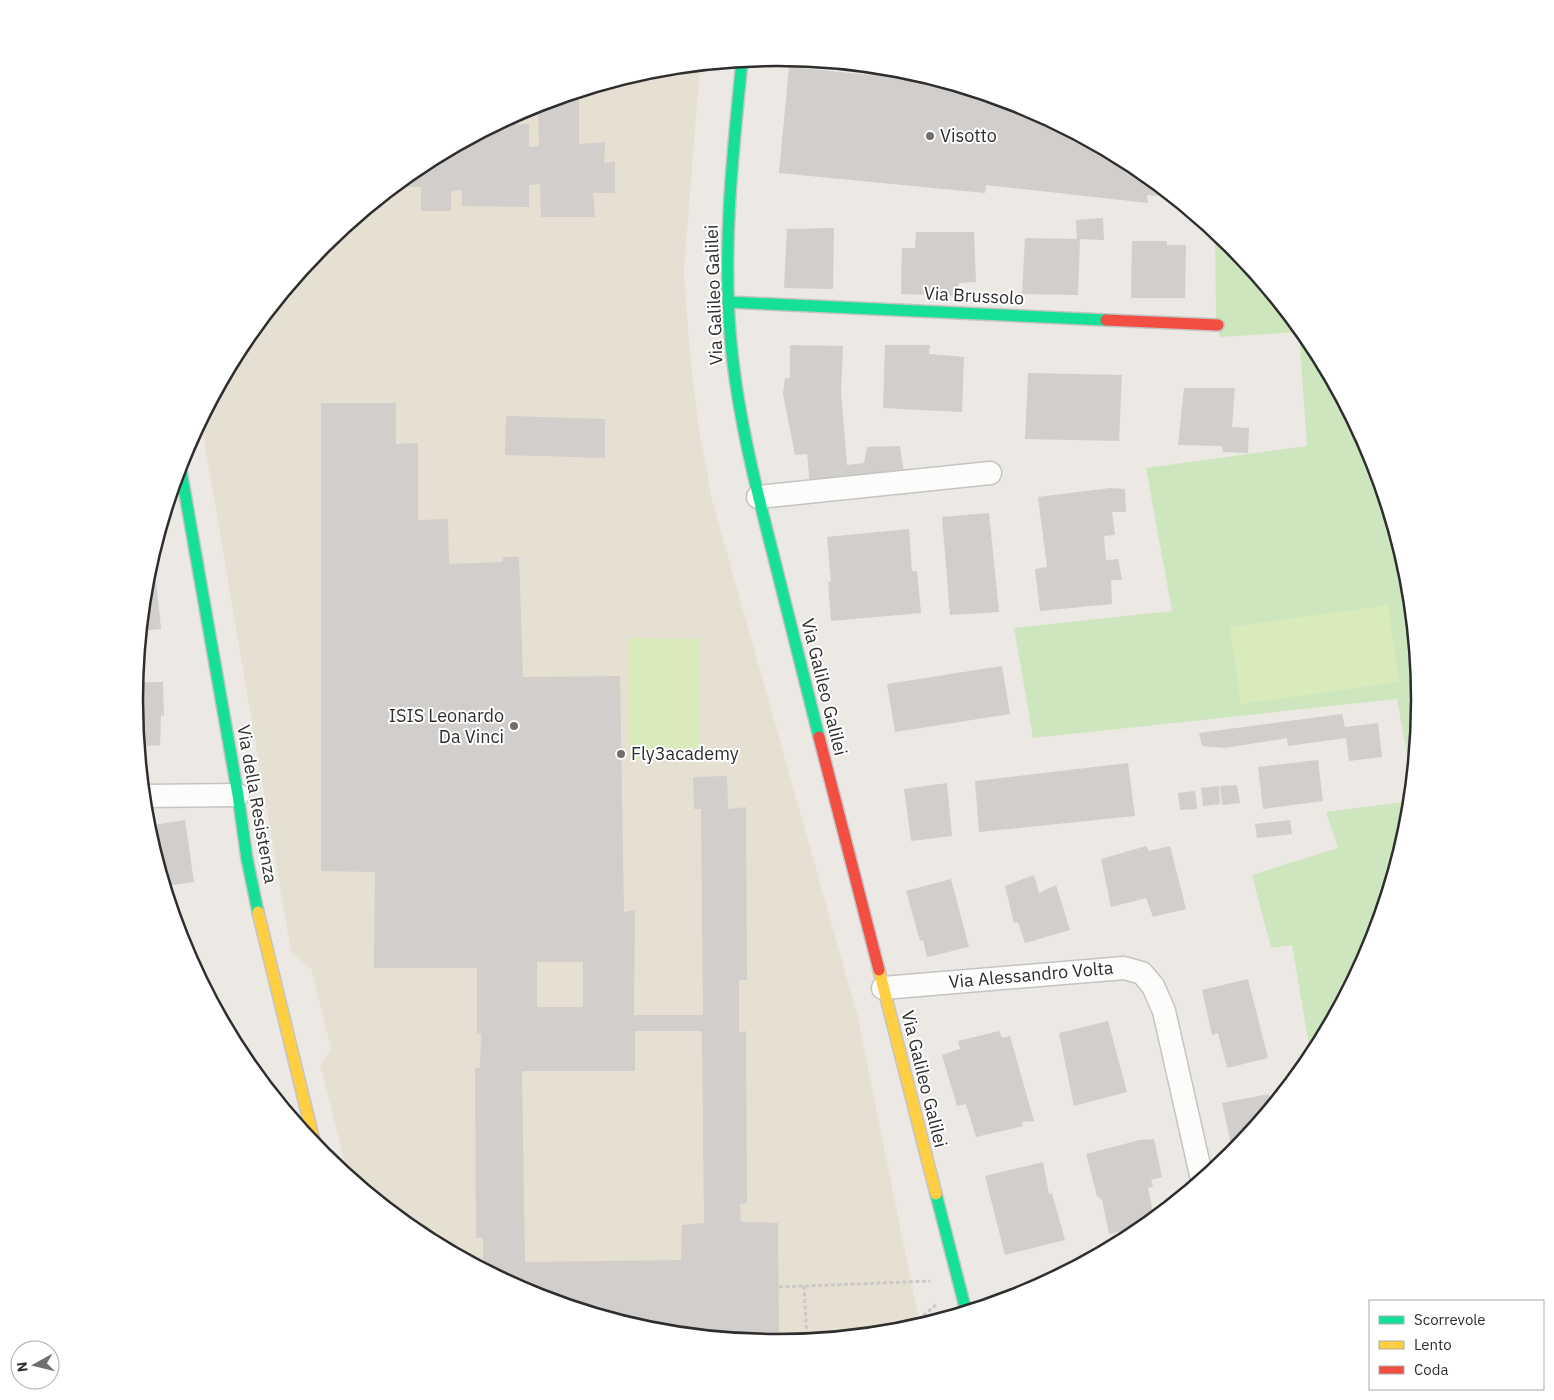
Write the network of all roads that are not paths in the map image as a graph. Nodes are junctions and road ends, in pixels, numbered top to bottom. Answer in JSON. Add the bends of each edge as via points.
{"nodes":[{"id":1,"x":741,"y":68,"type":"edge"},
{"id":2,"x":728,"y":302,"type":"junction"},
{"id":3,"x":1218,"y":325,"type":"dead end"},
{"id":4,"x":990,"y":473,"type":"dead end"},
{"id":5,"x":183,"y":480,"type":"edge"},
{"id":6,"x":758,"y":497,"type":"junction"},
{"id":7,"x":238,"y":795,"type":"junction"},
{"id":8,"x":151,"y":796,"type":"edge"},
{"id":9,"x":883,"y":988,"type":"junction"},
{"id":10,"x":311,"y":1129,"type":"edge"},
{"id":11,"x":1200,"y":1171,"type":"edge"},
{"id":12,"x":964,"y":1305,"type":"edge"}],
"edges":[{"from":1,"to":2,"type":"street","name":"Via Galileo Galilei","via":[[729,197]]},
{"from":2,"to":3,"type":"street","name":"Via Brussolo"},
{"from":2,"to":6,"type":"street","name":"Via Galileo Galilei","via":[[739,407]]},
{"from":4,"to":6,"type":"street"},
{"from":5,"to":7,"type":"street","name":"Via della Resistenza"},
{"from":6,"to":9,"type":"street","name":"Via Galileo Galilei"},
{"from":7,"to":8,"type":"street"},
{"from":7,"to":10,"type":"street","name":"Via della Resistenza","via":[[263,938]]},
{"from":9,"to":11,"type":"street","name":"Via Alessandro Volta","via":[[1124,968],[1142,973],[1153,986],[1164,1011]]},
{"from":9,"to":12,"type":"street","name":"Via Galileo Galilei"}]}
